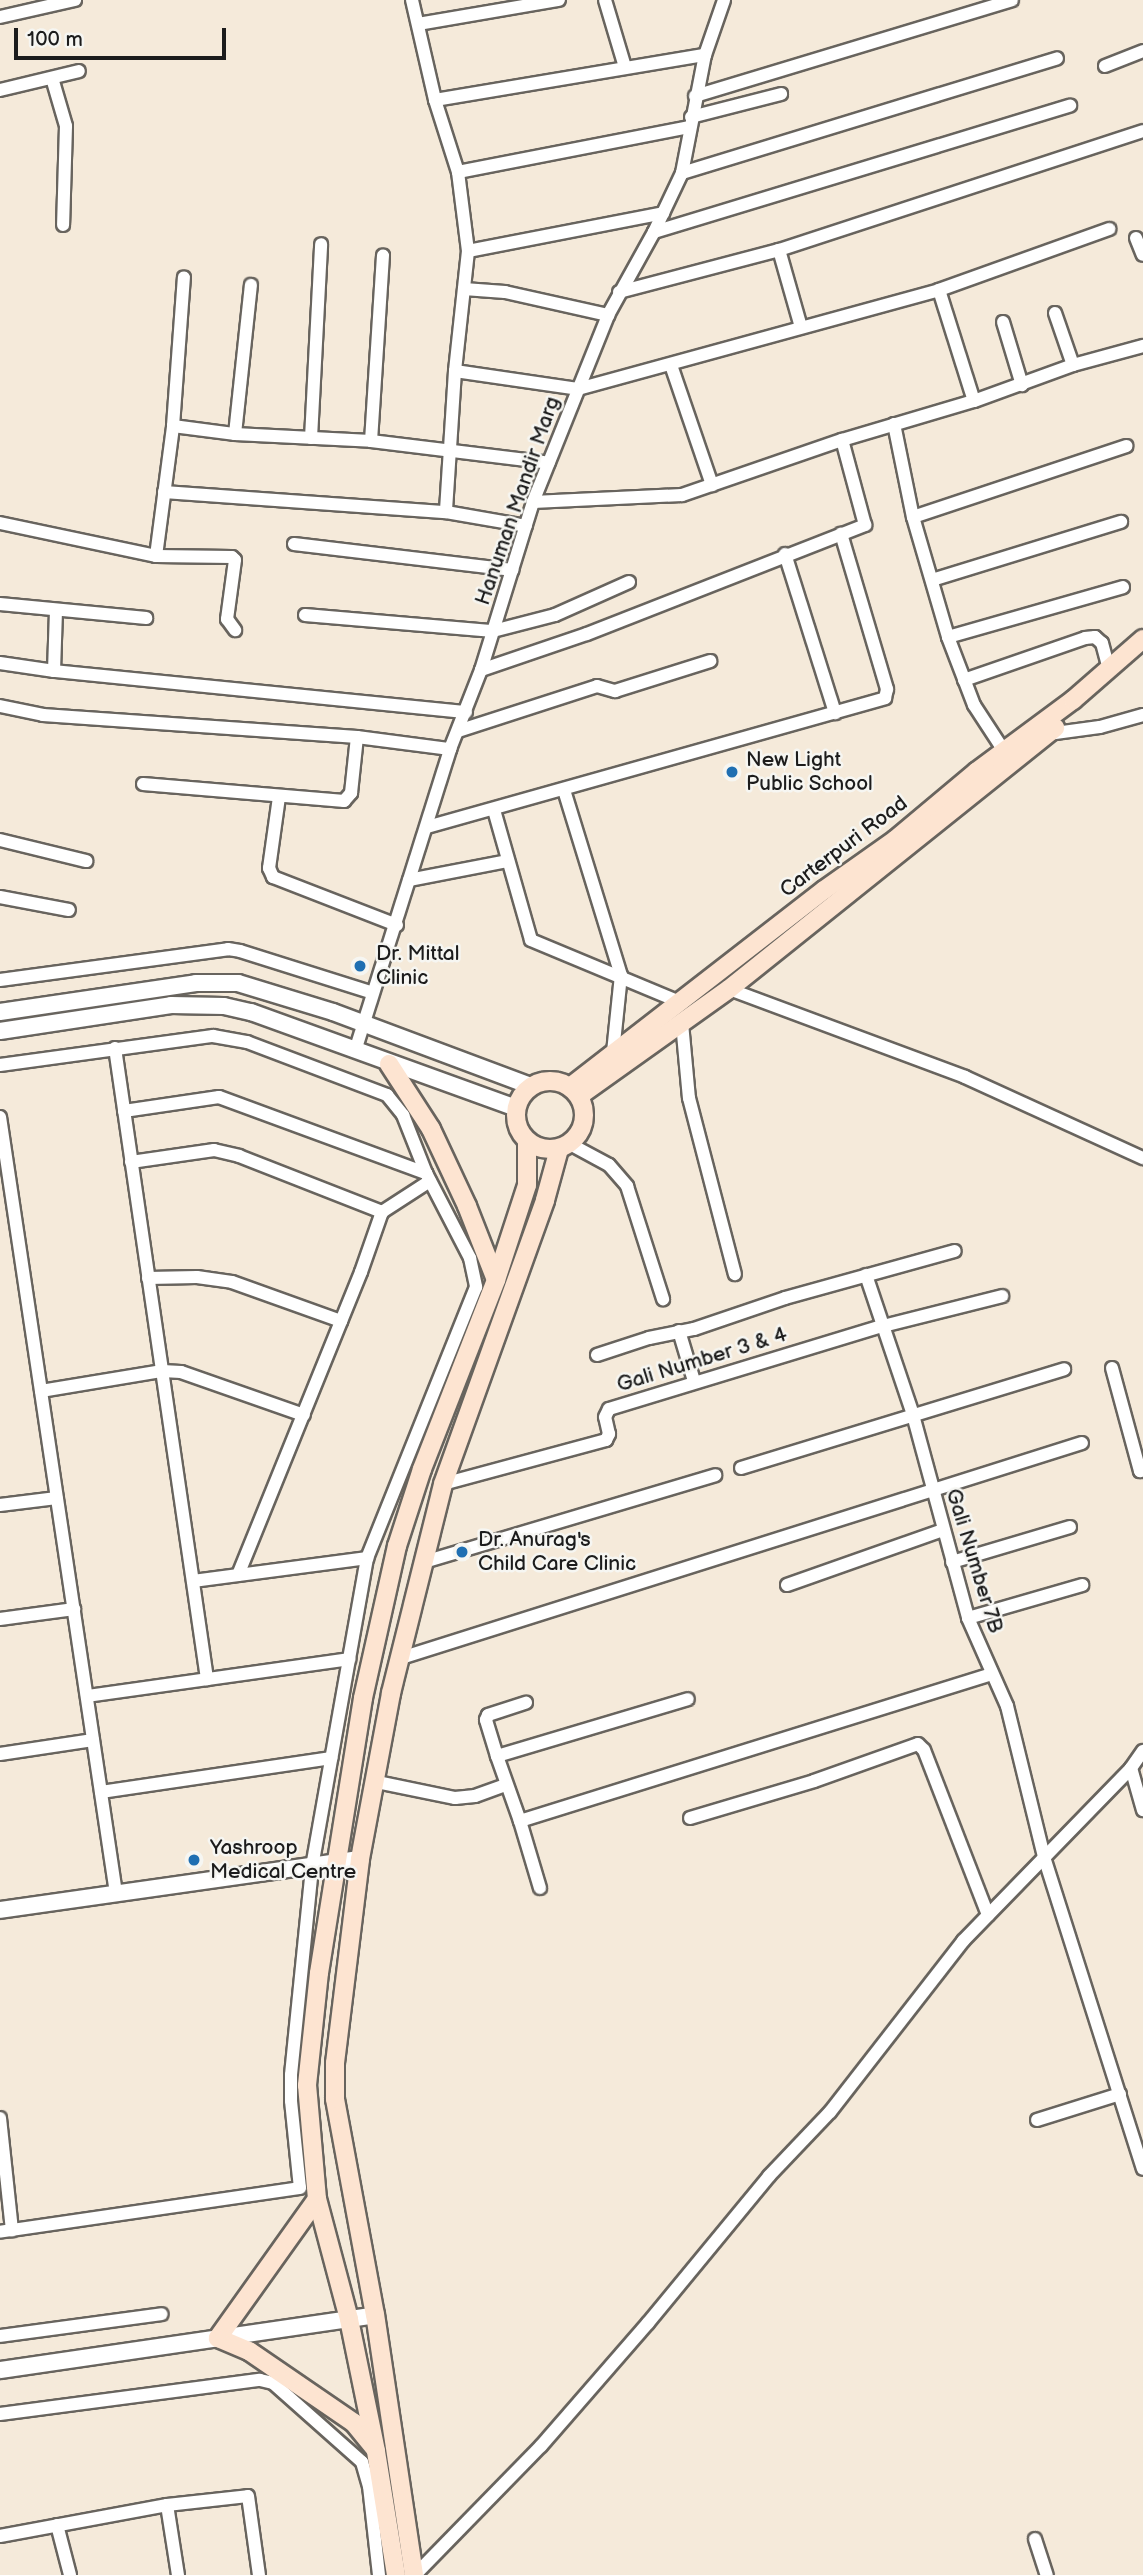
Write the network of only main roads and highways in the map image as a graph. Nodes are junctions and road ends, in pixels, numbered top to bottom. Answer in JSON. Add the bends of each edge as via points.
{"nodes":[{"id":1,"x":1143,"y":639,"type":"edge"},
{"id":2,"x":1143,"y":653,"type":"edge"},
{"id":3,"x":389,"y":1065,"type":"road end"},
{"id":4,"x":574,"y":1091,"type":"junction"},
{"id":5,"x":527,"y":1142,"type":"junction"},
{"id":6,"x":564,"y":1147,"type":"junction"},
{"id":7,"x":496,"y":1280,"type":"junction"},
{"id":8,"x":317,"y":2199,"type":"junction"},
{"id":9,"x":376,"y":2451,"type":"junction"},
{"id":10,"x":396,"y":2575,"type":"edge"},
{"id":11,"x":415,"y":2575,"type":"edge"}],
"edges":[{"from":1,"to":4,"type":"main road","name":"Carterpuri Road","via":[[1073,701],[613,1053]]},
{"from":2,"to":4,"type":"main road","name":"Carterpuri Road","via":[[729,989]]},
{"from":3,"to":7,"type":"main road","via":[[431,1129]]},
{"from":4,"to":5,"type":"main road","via":[[557,1081],[544,1081],[522,1095],[516,1124]]},
{"from":4,"to":6,"type":"main road","via":[[584,1109],[584,1122],[579,1134]]},
{"from":5,"to":6,"type":"main road","via":[[539,1148]]},
{"from":5,"to":7,"type":"main road","via":[[527,1185]]},
{"from":6,"to":11,"type":"main road","via":[[443,1484],[391,1693],[360,1859],[335,2063],[335,2099],[375,2315]]},
{"from":7,"to":8,"type":"main road","via":[[397,1546],[363,1698],[319,1973],[307,2085]]},
{"from":8,"to":9,"type":"main road","via":[[349,2319]]},
{"from":8,"to":9,"type":"main road","via":[[218,2338],[249,2351],[354,2423]]},
{"from":9,"to":10,"type":"main road"}]}
